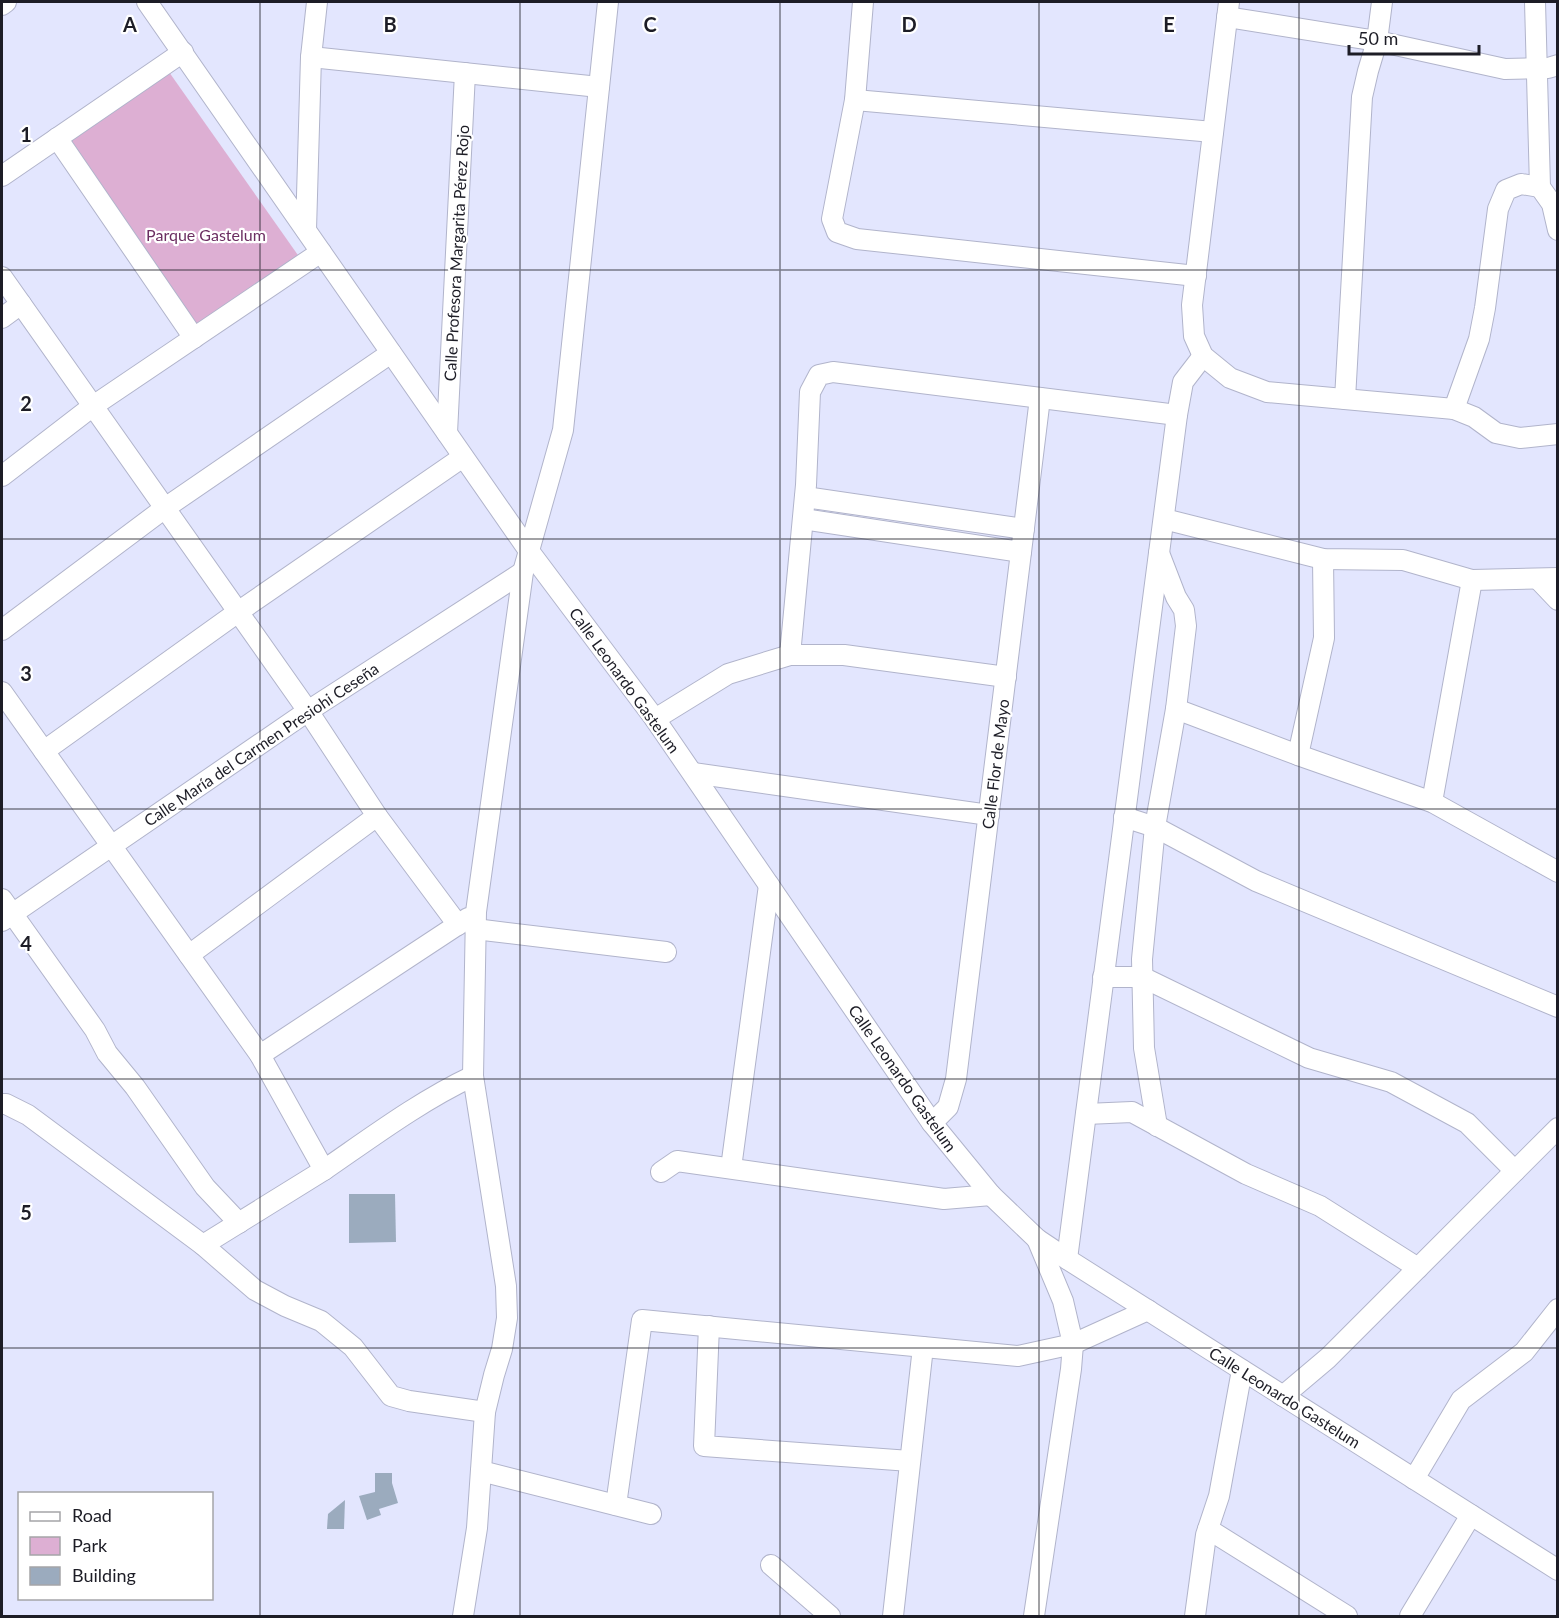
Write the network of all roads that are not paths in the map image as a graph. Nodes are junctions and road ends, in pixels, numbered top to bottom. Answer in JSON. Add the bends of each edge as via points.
{"nodes":[{"id":1,"x":6,"y":2,"type":"edge"},
{"id":2,"x":147,"y":2,"type":"edge"},
{"id":3,"x":317,"y":2,"type":"edge"},
{"id":4,"x":608,"y":2,"type":"edge"},
{"id":5,"x":863,"y":2,"type":"edge"},
{"id":6,"x":1382,"y":2,"type":"edge"},
{"id":7,"x":1535,"y":2,"type":"edge"},
{"id":8,"x":2,"y":5,"type":"edge"},
{"id":9,"x":1228,"y":9,"type":"edge"},
{"id":10,"x":1377,"y":41,"type":"junction"},
{"id":11,"x":183,"y":52,"type":"junction"},
{"id":12,"x":311,"y":57,"type":"junction"},
{"id":13,"x":1557,"y":65,"type":"edge"},
{"id":14,"x":1537,"y":68,"type":"junction"},
{"id":15,"x":465,"y":73,"type":"junction"},
{"id":16,"x":599,"y":87,"type":"junction"},
{"id":17,"x":855,"y":100,"type":"junction"},
{"id":18,"x":1213,"y":132,"type":"junction"},
{"id":19,"x":57,"y":138,"type":"junction"},
{"id":20,"x":2,"y":176,"type":"edge"},
{"id":21,"x":1540,"y":187,"type":"junction"},
{"id":22,"x":306,"y":230,"type":"junction"},
{"id":23,"x":1557,"y":230,"type":"edge"},
{"id":24,"x":321,"y":252,"type":"junction"},
{"id":25,"x":1196,"y":276,"type":"junction"},
{"id":26,"x":2,"y":277,"type":"edge"},
{"id":27,"x":21,"y":304,"type":"junction"},
{"id":28,"x":2,"y":318,"type":"edge"},
{"id":29,"x":194,"y":338,"type":"junction"},
{"id":30,"x":391,"y":353,"type":"junction"},
{"id":31,"x":1203,"y":356,"type":"junction"},
{"id":32,"x":1040,"y":398,"type":"junction"},
{"id":33,"x":1345,"y":399,"type":"junction"},
{"id":34,"x":93,"y":406,"type":"junction"},
{"id":35,"x":1454,"y":409,"type":"junction"},
{"id":36,"x":1177,"y":415,"type":"junction"},
{"id":37,"x":447,"y":433,"type":"junction"},
{"id":38,"x":1557,"y":434,"type":"edge"},
{"id":39,"x":463,"y":457,"type":"junction"},
{"id":40,"x":2,"y":476,"type":"edge"},
{"id":41,"x":805,"y":497,"type":"junction"},
{"id":42,"x":165,"y":508,"type":"junction"},
{"id":43,"x":803,"y":519,"type":"junction"},
{"id":44,"x":1164,"y":519,"type":"junction"},
{"id":45,"x":1024,"y":529,"type":"junction"},
{"id":46,"x":529,"y":551,"type":"junction"},
{"id":47,"x":1021,"y":552,"type":"junction"},
{"id":48,"x":1159,"y":552,"type":"junction"},
{"id":49,"x":1323,"y":559,"type":"junction"},
{"id":50,"x":523,"y":572,"type":"junction"},
{"id":51,"x":1548,"y":579,"type":"edge"},
{"id":52,"x":1472,"y":580,"type":"junction"},
{"id":53,"x":1557,"y":600,"type":"edge"},
{"id":54,"x":238,"y":612,"type":"junction"},
{"id":55,"x":2,"y":630,"type":"edge"},
{"id":56,"x":789,"y":656,"type":"junction"},
{"id":57,"x":1006,"y":677,"type":"junction"},
{"id":58,"x":2,"y":692,"type":"edge"},
{"id":59,"x":1176,"y":709,"type":"junction"},
{"id":60,"x":308,"y":711,"type":"junction"},
{"id":61,"x":655,"y":719,"type":"junction"},
{"id":62,"x":44,"y":751,"type":"junction"},
{"id":63,"x":1298,"y":755,"type":"junction"},
{"id":64,"x":693,"y":773,"type":"junction"},
{"id":65,"x":1432,"y":802,"type":"junction"},
{"id":66,"x":988,"y":815,"type":"junction"},
{"id":67,"x":377,"y":816,"type":"junction"},
{"id":68,"x":1124,"y":817,"type":"junction"},
{"id":69,"x":1155,"y":827,"type":"junction"},
{"id":70,"x":111,"y":845,"type":"junction"},
{"id":71,"x":1557,"y":872,"type":"edge"},
{"id":72,"x":769,"y":885,"type":"junction"},
{"id":73,"x":5,"y":911,"type":"edge"},
{"id":74,"x":470,"y":922,"type":"junction"},
{"id":75,"x":666,"y":952,"type":"dead end"},
{"id":76,"x":189,"y":955,"type":"junction"},
{"id":77,"x":1103,"y":977,"type":"junction"},
{"id":78,"x":1142,"y":977,"type":"junction"},
{"id":79,"x":1557,"y":1007,"type":"edge"},
{"id":80,"x":260,"y":1055,"type":"junction"},
{"id":81,"x":473,"y":1076,"type":"junction"},
{"id":82,"x":2,"y":1104,"type":"edge"},
{"id":83,"x":1086,"y":1114,"type":"junction"},
{"id":84,"x":932,"y":1123,"type":"junction"},
{"id":85,"x":1157,"y":1126,"type":"junction"},
{"id":86,"x":1557,"y":1128,"type":"edge"},
{"id":87,"x":731,"y":1168,"type":"junction"},
{"id":88,"x":324,"y":1170,"type":"junction"},
{"id":89,"x":1515,"y":1171,"type":"junction"},
{"id":90,"x":661,"y":1172,"type":"dead end"},
{"id":91,"x":991,"y":1195,"type":"junction"},
{"id":92,"x":239,"y":1223,"type":"junction"},
{"id":93,"x":1037,"y":1239,"type":"junction"},
{"id":94,"x":203,"y":1245,"type":"junction"},
{"id":95,"x":1067,"y":1259,"type":"junction"},
{"id":96,"x":1418,"y":1268,"type":"junction"},
{"id":97,"x":1557,"y":1309,"type":"edge"},
{"id":98,"x":1148,"y":1311,"type":"junction"},
{"id":99,"x":709,"y":1326,"type":"junction"},
{"id":100,"x":1072,"y":1344,"type":"junction"},
{"id":101,"x":922,"y":1347,"type":"junction"},
{"id":102,"x":1242,"y":1370,"type":"junction"},
{"id":103,"x":1283,"y":1396,"type":"junction"},
{"id":104,"x":485,"y":1412,"type":"junction"},
{"id":105,"x":910,"y":1461,"type":"junction"},
{"id":106,"x":481,"y":1471,"type":"junction"},
{"id":107,"x":1414,"y":1479,"type":"junction"},
{"id":108,"x":616,"y":1505,"type":"junction"},
{"id":109,"x":651,"y":1514,"type":"dead end"},
{"id":110,"x":1471,"y":1515,"type":"junction"},
{"id":111,"x":1208,"y":1529,"type":"junction"},
{"id":112,"x":771,"y":1565,"type":"dead end"},
{"id":113,"x":1557,"y":1570,"type":"edge"},
{"id":114,"x":463,"y":1617,"type":"edge"},
{"id":115,"x":830,"y":1617,"type":"edge"},
{"id":116,"x":893,"y":1617,"type":"edge"},
{"id":117,"x":1034,"y":1617,"type":"edge"},
{"id":118,"x":1195,"y":1617,"type":"edge"},
{"id":119,"x":1347,"y":1617,"type":"edge"},
{"id":120,"x":1410,"y":1617,"type":"edge"}],
"edges":[{"from":1,"to":8,"type":"street"},
{"from":2,"to":11,"type":"street","name":"Calle Leonardo Gastelum"},
{"from":3,"to":12,"type":"street"},
{"from":4,"to":16,"type":"street"},
{"from":5,"to":17,"type":"street"},
{"from":6,"to":10,"type":"street"},
{"from":7,"to":14,"type":"street"},
{"from":9,"to":10,"type":"street"},
{"from":9,"to":18,"type":"street"},
{"from":10,"to":14,"type":"street","via":[[1505,69]]},
{"from":10,"to":33,"type":"street","via":[[1362,97]]},
{"from":11,"to":19,"type":"street"},
{"from":11,"to":22,"type":"street","name":"Calle Leonardo Gastelum"},
{"from":12,"to":15,"type":"street"},
{"from":12,"to":22,"type":"street"},
{"from":13,"to":14,"type":"street"},
{"from":14,"to":21,"type":"street"},
{"from":15,"to":16,"type":"street"},
{"from":15,"to":37,"type":"street","name":"Calle Profesora Margarita Pérez Rojo"},
{"from":16,"to":46,"type":"street","via":[[563,430]]},
{"from":17,"to":18,"type":"street"},
{"from":17,"to":25,"type":"street","via":[[832,219],[837,232],[857,239]]},
{"from":18,"to":25,"type":"street"},
{"from":19,"to":20,"type":"street"},
{"from":19,"to":29,"type":"street"},
{"from":21,"to":23,"type":"street","via":[[1552,204]]},
{"from":21,"to":35,"type":"street","via":[[1521,184],[1506,190],[1498,209],[1479,339]]},
{"from":22,"to":24,"type":"street","name":"Calle Leonardo Gastelum"},
{"from":24,"to":29,"type":"street"},
{"from":24,"to":30,"type":"street","name":"Calle Leonardo Gastelum"},
{"from":25,"to":31,"type":"street","via":[[1192,305],[1194,336]]},
{"from":26,"to":27,"type":"street"},
{"from":27,"to":28,"type":"street"},
{"from":27,"to":34,"type":"street"},
{"from":29,"to":34,"type":"street"},
{"from":30,"to":37,"type":"street","name":"Calle Leonardo Gastelum"},
{"from":30,"to":42,"type":"street"},
{"from":31,"to":33,"type":"street","via":[[1230,378],[1267,392]]},
{"from":31,"to":36,"type":"street","via":[[1183,381]]},
{"from":32,"to":36,"type":"street"},
{"from":32,"to":41,"type":"street","via":[[833,372],[819,375],[810,392]]},
{"from":32,"to":45,"type":"street","name":"Calle Flor de Mayo"},
{"from":33,"to":35,"type":"street"},
{"from":34,"to":40,"type":"street"},
{"from":34,"to":42,"type":"street"},
{"from":35,"to":38,"type":"street","via":[[1496,432],[1520,438]]},
{"from":36,"to":44,"type":"street"},
{"from":37,"to":39,"type":"street","name":"Calle Leonardo Gastelum"},
{"from":39,"to":46,"type":"street","name":"Calle Leonardo Gastelum"},
{"from":39,"to":54,"type":"street"},
{"from":41,"to":43,"type":"street"},
{"from":41,"to":45,"type":"street"},
{"from":42,"to":54,"type":"street"},
{"from":42,"to":55,"type":"street"},
{"from":43,"to":47,"type":"street"},
{"from":43,"to":56,"type":"street"},
{"from":44,"to":48,"type":"street"},
{"from":44,"to":49,"type":"street"},
{"from":45,"to":47,"type":"street","name":"Calle Flor de Mayo"},
{"from":46,"to":50,"type":"street"},
{"from":46,"to":61,"type":"street","name":"Calle Leonardo Gastelum"},
{"from":47,"to":57,"type":"street","name":"Calle Flor de Mayo"},
{"from":48,"to":59,"type":"street","via":[[1184,610],[1186,626]]},
{"from":48,"to":68,"type":"street"},
{"from":49,"to":52,"type":"street","via":[[1403,560]]},
{"from":49,"to":63,"type":"street","via":[[1324,638]]},
{"from":50,"to":60,"type":"street","name":"Calle María del Carmen Presiohi Ceseña"},
{"from":50,"to":74,"type":"street"},
{"from":51,"to":52,"type":"street"},
{"from":51,"to":53,"type":"street"},
{"from":52,"to":65,"type":"street"},
{"from":54,"to":60,"type":"street"},
{"from":54,"to":62,"type":"street"},
{"from":56,"to":57,"type":"street","via":[[844,655]]},
{"from":56,"to":61,"type":"street","via":[[728,674]]},
{"from":57,"to":66,"type":"street","name":"Calle Flor de Mayo"},
{"from":58,"to":62,"type":"street"},
{"from":59,"to":63,"type":"street"},
{"from":59,"to":69,"type":"street"},
{"from":60,"to":67,"type":"street"},
{"from":60,"to":70,"type":"street","name":"Calle María del Carmen Presiohi Ceseña"},
{"from":61,"to":64,"type":"street","name":"Calle Leonardo Gastelum"},
{"from":62,"to":70,"type":"street"},
{"from":63,"to":65,"type":"street"},
{"from":64,"to":66,"type":"street"},
{"from":64,"to":72,"type":"street","name":"Calle Leonardo Gastelum"},
{"from":65,"to":71,"type":"street"},
{"from":66,"to":84,"type":"street","name":"Calle Flor de Mayo","via":[[956,1078],[948,1107]]},
{"from":67,"to":74,"type":"street"},
{"from":67,"to":76,"type":"street"},
{"from":68,"to":69,"type":"street"},
{"from":68,"to":77,"type":"street"},
{"from":69,"to":78,"type":"street"},
{"from":69,"to":79,"type":"street","via":[[1256,881]]},
{"from":70,"to":73,"type":"street","name":"Calle María del Carmen Presiohi Ceseña"},
{"from":70,"to":76,"type":"street"},
{"from":72,"to":84,"type":"street","name":"Calle Leonardo Gastelum"},
{"from":72,"to":87,"type":"street"},
{"from":73,"to":92,"type":"street","via":[[95,1030],[107,1053],[205,1187]]},
{"from":74,"to":75,"type":"street"},
{"from":74,"to":80,"type":"street"},
{"from":74,"to":81,"type":"street"},
{"from":76,"to":80,"type":"street"},
{"from":77,"to":78,"type":"street"},
{"from":77,"to":83,"type":"street"},
{"from":78,"to":85,"type":"street","via":[[1144,1048]]},
{"from":78,"to":89,"type":"street","via":[[1309,1058],[1391,1082],[1467,1123]]},
{"from":80,"to":88,"type":"street"},
{"from":81,"to":88,"type":"street","via":[[414,1108]]},
{"from":81,"to":104,"type":"street","via":[[506,1286],[507,1318],[502,1349]]},
{"from":82,"to":94,"type":"street","via":[[28,1114]]},
{"from":83,"to":85,"type":"street","via":[[1132,1112]]},
{"from":83,"to":95,"type":"street"},
{"from":84,"to":91,"type":"street","name":"Calle Leonardo Gastelum"},
{"from":85,"to":96,"type":"street","via":[[1246,1174],[1320,1206]]},
{"from":86,"to":89,"type":"street"},
{"from":87,"to":90,"type":"street","via":[[677,1161]]},
{"from":87,"to":91,"type":"street","via":[[944,1199]]},
{"from":88,"to":92,"type":"street"},
{"from":89,"to":96,"type":"street"},
{"from":91,"to":93,"type":"street","name":"Calle Leonardo Gastelum"},
{"from":92,"to":94,"type":"street"},
{"from":93,"to":95,"type":"street","name":"Calle Leonardo Gastelum"},
{"from":93,"to":100,"type":"street","via":[[1063,1301]]},
{"from":94,"to":104,"type":"street","via":[[255,1290],[321,1321],[353,1347],[391,1396]]},
{"from":95,"to":98,"type":"street","name":"Calle Leonardo Gastelum"},
{"from":96,"to":103,"type":"street","via":[[1328,1358]]},
{"from":97,"to":107,"type":"street","via":[[1524,1352],[1461,1400]]},
{"from":98,"to":100,"type":"street"},
{"from":98,"to":102,"type":"street","name":"Calle Leonardo Gastelum"},
{"from":99,"to":101,"type":"street"},
{"from":99,"to":105,"type":"street","via":[[704,1446]]},
{"from":99,"to":108,"type":"street","via":[[642,1320]]},
{"from":100,"to":101,"type":"street","via":[[1018,1356]]},
{"from":100,"to":117,"type":"street"},
{"from":101,"to":105,"type":"street"},
{"from":102,"to":103,"type":"street","name":"Calle Leonardo Gastelum"},
{"from":102,"to":111,"type":"street","via":[[1219,1496]]},
{"from":103,"to":107,"type":"street","name":"Calle Leonardo Gastelum"},
{"from":104,"to":106,"type":"street"},
{"from":105,"to":116,"type":"street"},
{"from":106,"to":108,"type":"street"},
{"from":106,"to":114,"type":"street","via":[[477,1528]]},
{"from":107,"to":110,"type":"street","name":"Calle Leonardo Gastelum"},
{"from":108,"to":109,"type":"street"},
{"from":110,"to":113,"type":"street","name":"Calle Leonardo Gastelum"},
{"from":110,"to":120,"type":"street"},
{"from":111,"to":118,"type":"street"},
{"from":111,"to":119,"type":"street"},
{"from":112,"to":115,"type":"street"}]}
